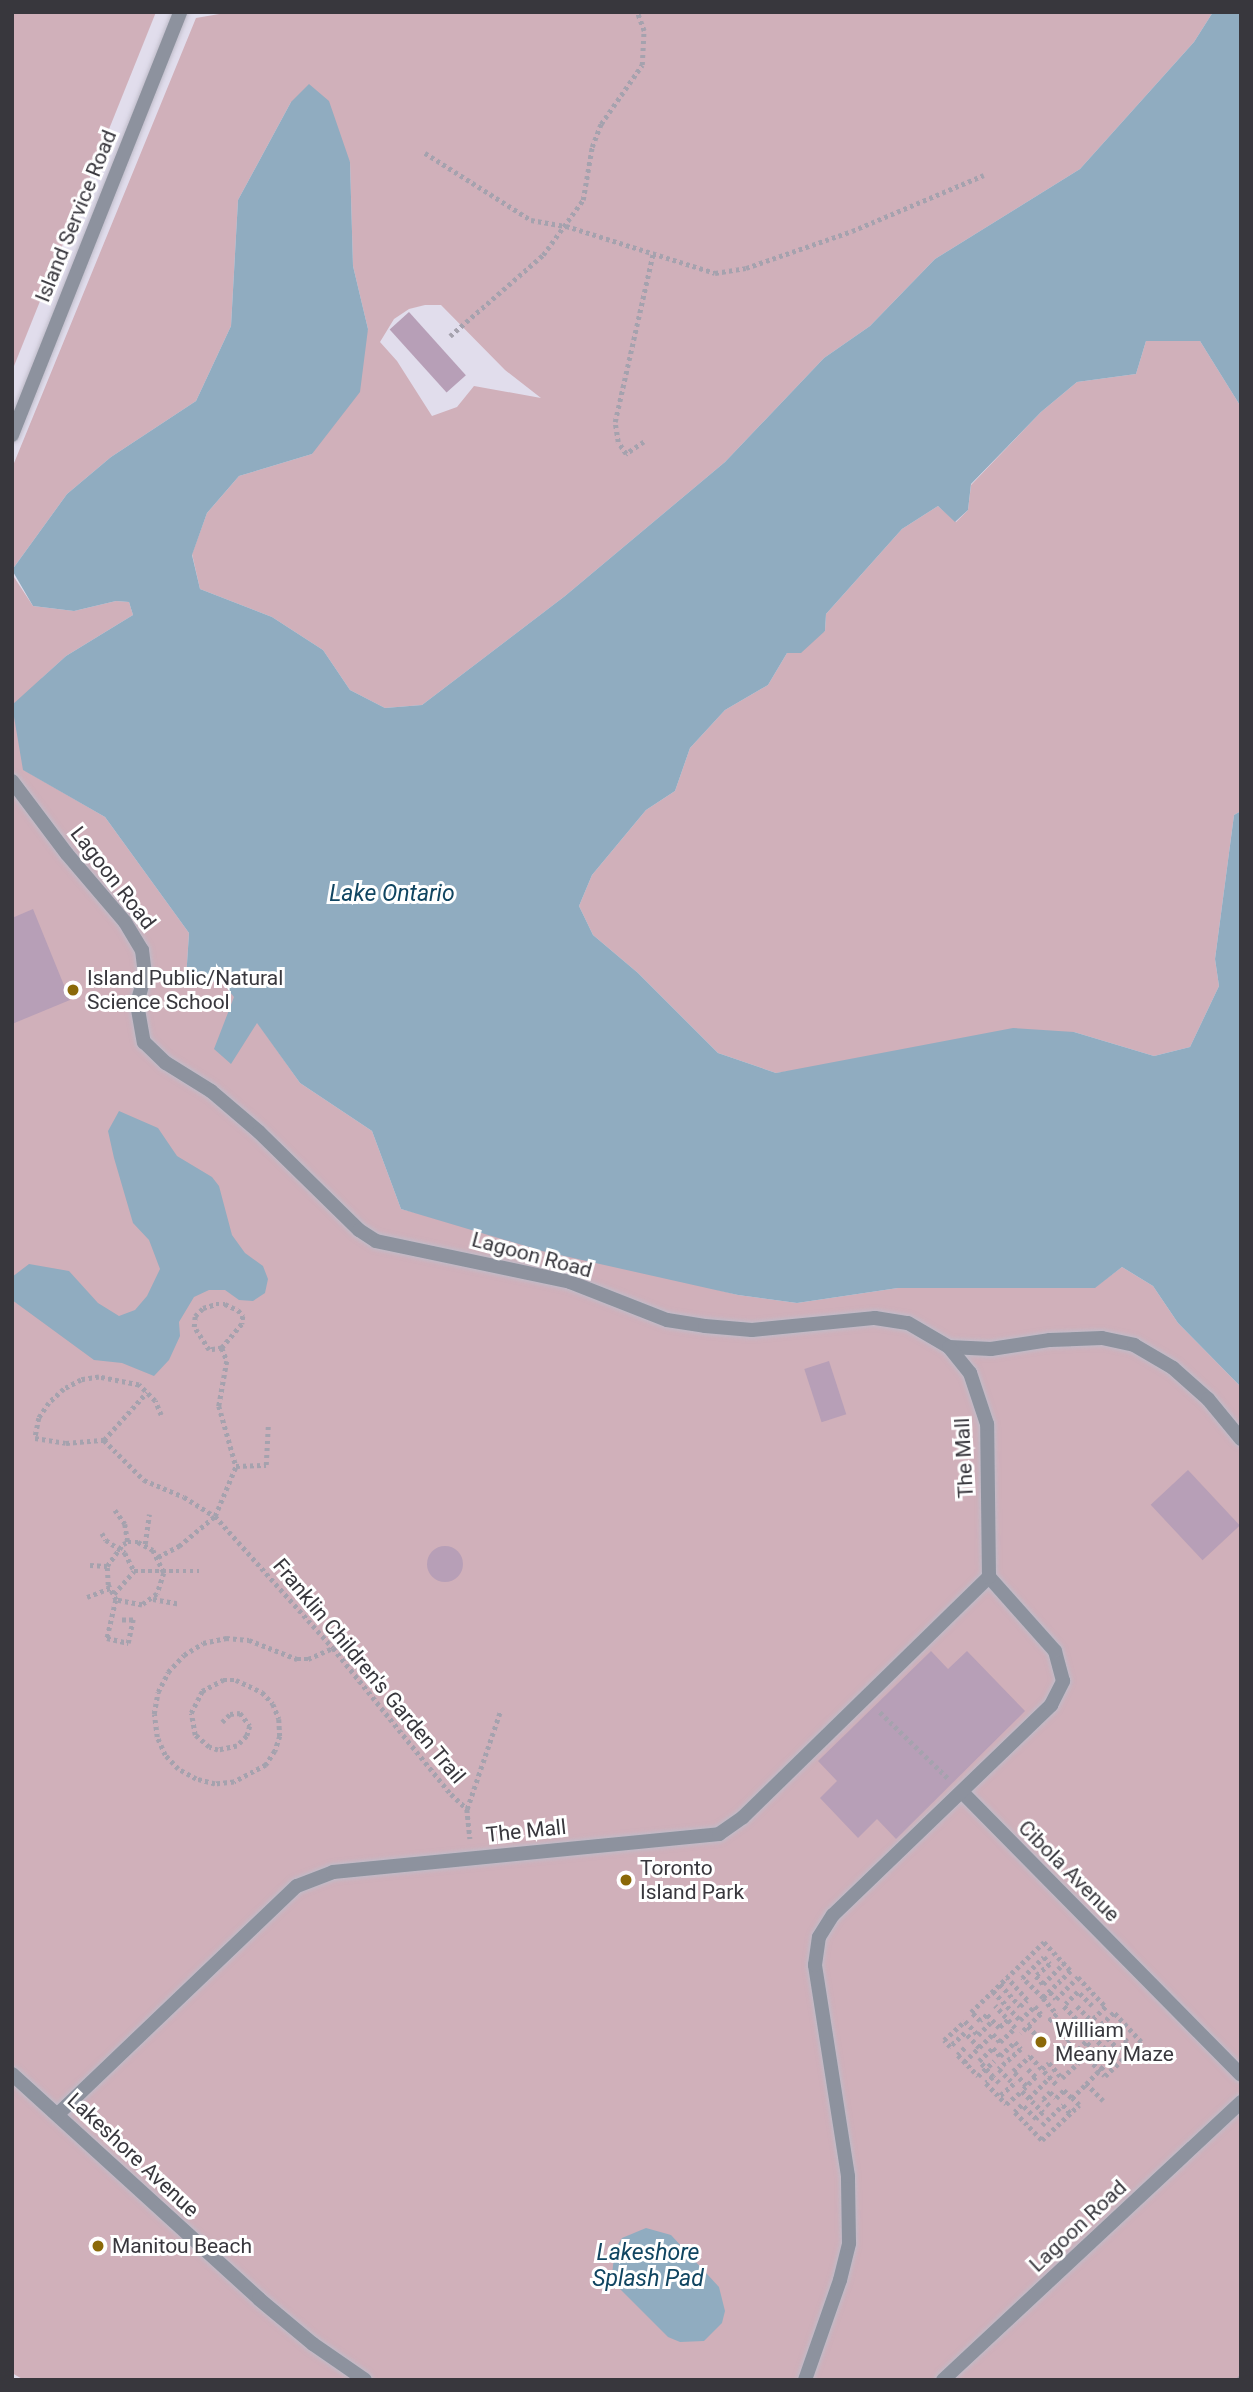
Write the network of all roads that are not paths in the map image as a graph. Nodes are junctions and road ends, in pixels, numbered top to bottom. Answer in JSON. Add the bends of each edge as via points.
{"nodes":[{"id":1,"x":180,"y":12,"type":"edge"},
{"id":2,"x":12,"y":435,"type":"edge"},
{"id":3,"x":12,"y":781,"type":"edge"},
{"id":4,"x":949,"y":1347,"type":"junction"},
{"id":5,"x":1241,"y":1439,"type":"edge"},
{"id":6,"x":989,"y":1577,"type":"junction"},
{"id":7,"x":962,"y":1792,"type":"junction"},
{"id":8,"x":12,"y":2074,"type":"edge"},
{"id":9,"x":1241,"y":2075,"type":"edge"},
{"id":10,"x":1241,"y":2102,"type":"edge"},
{"id":11,"x":58,"y":2114,"type":"junction"},
{"id":12,"x":361,"y":2378,"type":"edge"},
{"id":13,"x":805,"y":2380,"type":"edge"},
{"id":14,"x":943,"y":2380,"type":"edge"}],
"edges":[{"from":1,"to":2,"type":"lane","name":"Island Service Road"},
{"from":3,"to":4,"type":"lane","name":"Lagoon Road","via":[[125,922],[142,950],[145,974],[137,1004],[144,1042],[259,1132],[359,1230],[376,1241],[570,1282],[667,1320],[752,1330],[891,1319],[913,1325]]},
{"from":4,"to":5,"type":"lane","name":"Lagoon Road","via":[[991,1349],[1102,1338],[1134,1345],[1174,1368],[1209,1399]]},
{"from":4,"to":6,"type":"lane","name":"The Mall","via":[[970,1373],[987,1424]]},
{"from":6,"to":7,"type":"lane","via":[[1053,1649],[1063,1681],[1054,1703]]},
{"from":6,"to":11,"type":"lane","name":"The Mall","via":[[743,1817],[719,1834],[333,1872],[297,1886]]},
{"from":7,"to":9,"type":"lane","name":"Cibola Avenue"},
{"from":7,"to":13,"type":"lane","via":[[833,1915],[818,1942],[817,1978],[849,2183],[849,2243]]},
{"from":8,"to":11,"type":"lane","name":"Lakeshore Avenue"},
{"from":10,"to":14,"type":"lane","name":"Lagoon Road"},
{"from":11,"to":12,"type":"lane","name":"Lakeshore Avenue","via":[[259,2299]]}]}
